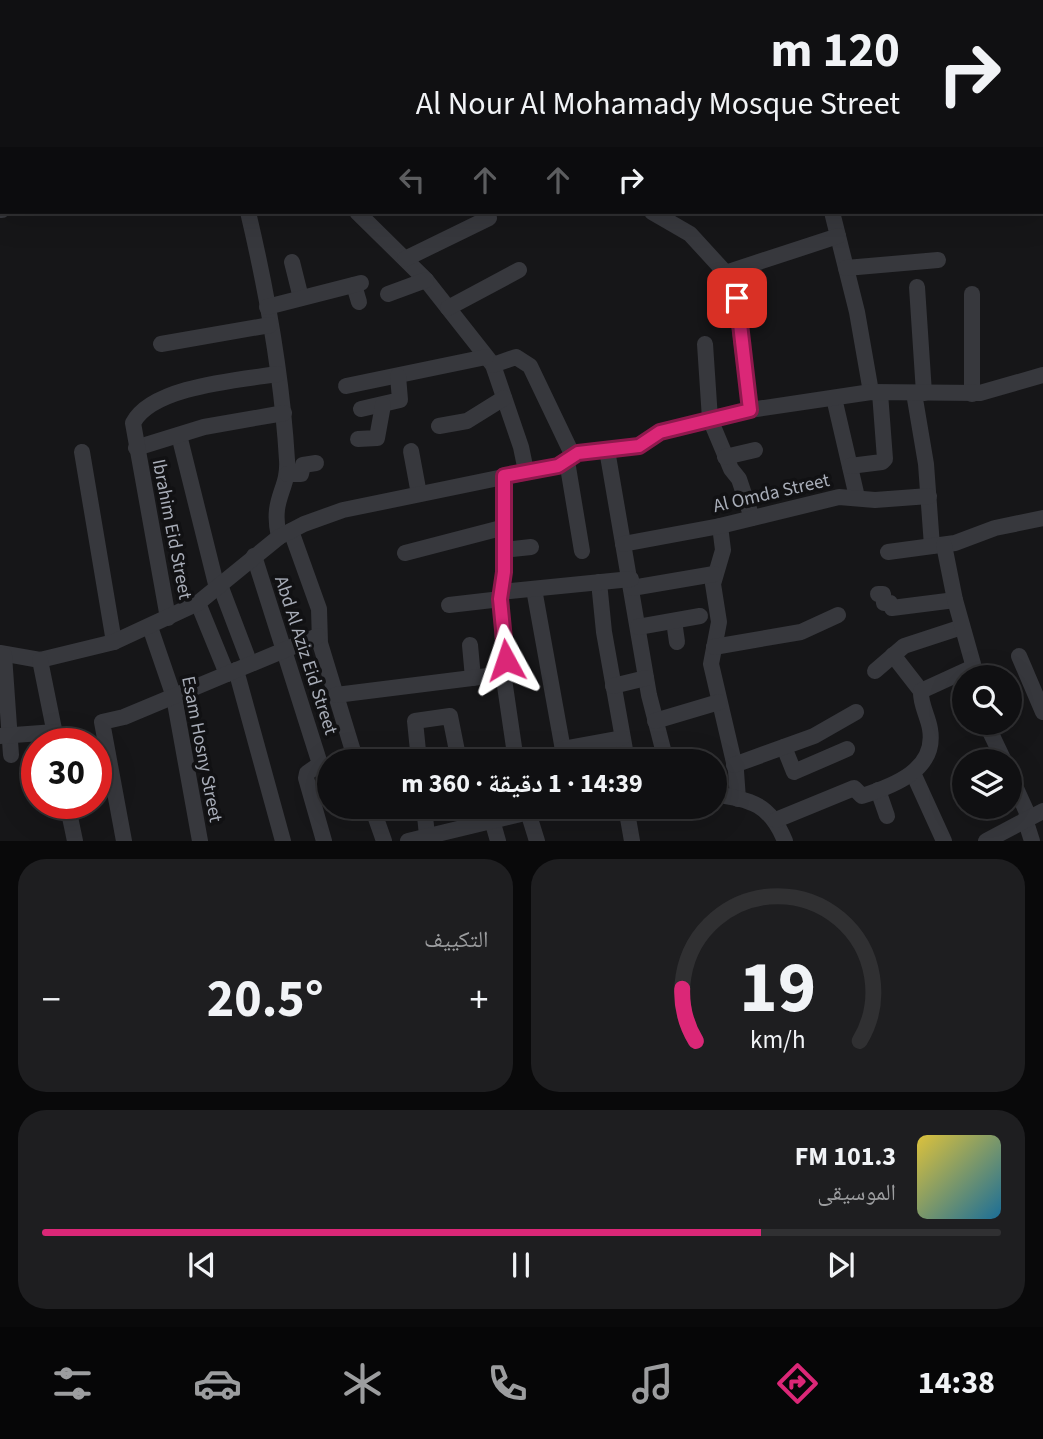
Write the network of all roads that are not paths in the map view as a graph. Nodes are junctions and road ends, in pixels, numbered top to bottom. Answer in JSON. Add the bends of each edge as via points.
{"nodes":[{"id":1,"x":248,"y":214,"type":"edge"},
{"id":2,"x":359,"y":214,"type":"edge"},
{"id":3,"x":655,"y":214,"type":"edge"},
{"id":4,"x":832,"y":214,"type":"edge"},
{"id":5,"x":489,"y":218,"type":"dead end"},
{"id":6,"x":838,"y":236,"type":"junction"},
{"id":7,"x":405,"y":259,"type":"junction"},
{"id":8,"x":938,"y":260,"type":"dead end"},
{"id":9,"x":292,"y":262,"type":"dead end"},
{"id":10,"x":846,"y":268,"type":"junction"},
{"id":11,"x":519,"y":270,"type":"dead end"},
{"id":12,"x":728,"y":272,"type":"junction"},
{"id":13,"x":426,"y":281,"type":"junction"},
{"id":14,"x":917,"y":287,"type":"dead end"},
{"id":15,"x":388,"y":294,"type":"dead end"},
{"id":16,"x":972,"y":294,"type":"dead end"},
{"id":17,"x":302,"y":298,"type":"junction"},
{"id":18,"x":359,"y":302,"type":"dead end"},
{"id":19,"x":267,"y":307,"type":"junction"},
{"id":20,"x":448,"y":308,"type":"junction"},
{"id":21,"x":270,"y":325,"type":"junction"},
{"id":22,"x":161,"y":344,"type":"dead end"},
{"id":23,"x":705,"y":344,"type":"dead end"},
{"id":24,"x":489,"y":361,"type":"junction"},
{"id":25,"x":278,"y":374,"type":"junction"},
{"id":26,"x":1043,"y":375,"type":"edge"},
{"id":27,"x":398,"y":376,"type":"junction"},
{"id":28,"x":346,"y":386,"type":"dead end"},
{"id":29,"x":876,"y":393,"type":"junction"},
{"id":30,"x":919,"y":393,"type":"junction"},
{"id":31,"x":972,"y":394,"type":"junction"},
{"id":32,"x":504,"y":398,"type":"junction"},
{"id":33,"x":834,"y":398,"type":"junction"},
{"id":34,"x":383,"y":405,"type":"junction"},
{"id":35,"x":361,"y":409,"type":"dead end"},
{"id":36,"x":750,"y":410,"type":"junction"},
{"id":37,"x":284,"y":413,"type":"junction"},
{"id":38,"x":710,"y":419,"type":"junction"},
{"id":39,"x":439,"y":426,"type":"dead end"},
{"id":40,"x":179,"y":435,"type":"junction"},
{"id":41,"x":358,"y":439,"type":"dead end"},
{"id":42,"x":136,"y":448,"type":"junction"},
{"id":43,"x":607,"y":450,"type":"junction"},
{"id":44,"x":755,"y":450,"type":"dead end"},
{"id":45,"x":411,"y":451,"type":"dead end"},
{"id":46,"x":82,"y":452,"type":"dead end"},
{"id":47,"x":725,"y":457,"type":"junction"},
{"id":48,"x":570,"y":458,"type":"junction"},
{"id":49,"x":316,"y":463,"type":"dead end"},
{"id":50,"x":850,"y":466,"type":"junction"},
{"id":51,"x":526,"y":471,"type":"junction"},
{"id":52,"x":286,"y":474,"type":"junction"},
{"id":53,"x":504,"y":476,"type":"junction"},
{"id":54,"x":419,"y":494,"type":"junction"},
{"id":55,"x":929,"y":496,"type":"junction"},
{"id":56,"x":857,"y":497,"type":"junction"},
{"id":57,"x":752,"y":518,"type":"junction"},
{"id":58,"x":1043,"y":518,"type":"edge"},
{"id":59,"x":720,"y":526,"type":"junction"},
{"id":60,"x":505,"y":527,"type":"junction"},
{"id":61,"x":285,"y":534,"type":"junction"},
{"id":62,"x":623,"y":544,"type":"junction"},
{"id":63,"x":938,"y":545,"type":"junction"},
{"id":64,"x":531,"y":547,"type":"dead end"},
{"id":65,"x":505,"y":550,"type":"junction"},
{"id":66,"x":582,"y":551,"type":"dead end"},
{"id":67,"x":888,"y":552,"type":"dead end"},
{"id":68,"x":405,"y":553,"type":"dead end"},
{"id":69,"x":254,"y":556,"type":"junction"},
{"id":70,"x":715,"y":574,"type":"junction"},
{"id":71,"x":599,"y":582,"type":"junction"},
{"id":72,"x":631,"y":583,"type":"junction"},
{"id":73,"x":218,"y":586,"type":"junction"},
{"id":74,"x":534,"y":589,"type":"junction"},
{"id":75,"x":878,"y":594,"type":"dead end"},
{"id":76,"x":501,"y":595,"type":"junction"},
{"id":77,"x":955,"y":600,"type":"junction"},
{"id":78,"x":198,"y":603,"type":"junction"},
{"id":79,"x":449,"y":605,"type":"dead end"},
{"id":80,"x":838,"y":615,"type":"dead end"},
{"id":81,"x":700,"y":616,"type":"dead end"},
{"id":82,"x":168,"y":618,"type":"junction"},
{"id":83,"x":674,"y":621,"type":"junction"},
{"id":84,"x":149,"y":626,"type":"junction"},
{"id":85,"x":638,"y":627,"type":"junction"},
{"id":86,"x":962,"y":627,"type":"junction"},
{"id":87,"x":318,"y":636,"type":"junction"},
{"id":88,"x":114,"y":642,"type":"junction"},
{"id":89,"x":677,"y":642,"type":"dead end"},
{"id":90,"x":470,"y":645,"type":"dead end"},
{"id":91,"x":714,"y":647,"type":"junction"},
{"id":92,"x":284,"y":650,"type":"junction"},
{"id":93,"x":1,"y":652,"type":"edge"},
{"id":94,"x":893,"y":655,"type":"junction"},
{"id":95,"x":1019,"y":656,"type":"dead end"},
{"id":96,"x":40,"y":660,"type":"junction"},
{"id":97,"x":972,"y":665,"type":"edge"},
{"id":98,"x":238,"y":669,"type":"junction"},
{"id":99,"x":875,"y":671,"type":"dead end"},
{"id":100,"x":504,"y":674,"type":"junction"},
{"id":101,"x":473,"y":678,"type":"junction"},
{"id":102,"x":646,"y":678,"type":"junction"},
{"id":103,"x":952,"y":679,"type":"edge"},
{"id":104,"x":612,"y":686,"type":"junction"},
{"id":105,"x":921,"y":691,"type":"junction"},
{"id":106,"x":336,"y":695,"type":"junction"},
{"id":107,"x":174,"y":697,"type":"junction"},
{"id":108,"x":719,"y":702,"type":"junction"},
{"id":109,"x":856,"y":712,"type":"dead end"},
{"id":110,"x":1043,"y":712,"type":"edge"},
{"id":111,"x":655,"y":721,"type":"junction"},
{"id":112,"x":54,"y":728,"type":"edge"},
{"id":113,"x":5,"y":736,"type":"edge"},
{"id":114,"x":622,"y":738,"type":"junction"},
{"id":115,"x":784,"y":747,"type":"junction"},
{"id":116,"x":352,"y":749,"type":"edge"},
{"id":117,"x":417,"y":749,"type":"edge"},
{"id":118,"x":457,"y":749,"type":"edge"},
{"id":119,"x":514,"y":749,"type":"edge"},
{"id":120,"x":563,"y":749,"type":"edge"},
{"id":121,"x":584,"y":749,"type":"edge"},
{"id":122,"x":624,"y":749,"type":"edge"},
{"id":123,"x":663,"y":749,"type":"edge"},
{"id":124,"x":847,"y":749,"type":"dead end"},
{"id":125,"x":11,"y":755,"type":"dead end"},
{"id":126,"x":734,"y":765,"type":"junction"},
{"id":127,"x":913,"y":773,"type":"junction"},
{"id":128,"x":878,"y":790,"type":"junction"},
{"id":129,"x":727,"y":797,"type":"edge"},
{"id":130,"x":1022,"y":797,"type":"edge"},
{"id":131,"x":738,"y":799,"type":"junction"},
{"id":132,"x":887,"y":816,"type":"dead end"},
{"id":133,"x":1032,"y":816,"type":"edge"},
{"id":134,"x":70,"y":819,"type":"edge"},
{"id":135,"x":376,"y":819,"type":"edge"},
{"id":136,"x":428,"y":819,"type":"edge"},
{"id":137,"x":469,"y":819,"type":"edge"},
{"id":138,"x":495,"y":819,"type":"edge"},
{"id":139,"x":526,"y":819,"type":"edge"},
{"id":140,"x":628,"y":819,"type":"edge"},
{"id":141,"x":492,"y":820,"type":"junction"},
{"id":142,"x":776,"y":820,"type":"junction"},
{"id":143,"x":470,"y":825,"type":"junction"},
{"id":144,"x":434,"y":836,"type":"edge"},
{"id":145,"x":987,"y":840,"type":"edge"},
{"id":146,"x":75,"y":841,"type":"edge"},
{"id":147,"x":124,"y":841,"type":"edge"},
{"id":148,"x":200,"y":841,"type":"edge"},
{"id":149,"x":283,"y":841,"type":"edge"},
{"id":150,"x":324,"y":841,"type":"edge"},
{"id":151,"x":384,"y":841,"type":"edge"},
{"id":152,"x":408,"y":841,"type":"edge"},
{"id":153,"x":498,"y":841,"type":"edge"},
{"id":154,"x":537,"y":841,"type":"edge"},
{"id":155,"x":632,"y":841,"type":"edge"},
{"id":156,"x":785,"y":841,"type":"edge"},
{"id":157,"x":944,"y":841,"type":"edge"},
{"id":158,"x":1032,"y":841,"type":"edge"}],
"edges":[{"from":1,"to":19,"type":"street"},
{"from":2,"to":7,"type":"street"},
{"from":3,"to":12,"type":"street","via":[[690,234]]},
{"from":4,"to":6,"type":"street"},
{"from":5,"to":7,"type":"street"},
{"from":6,"to":10,"type":"street"},
{"from":6,"to":12,"type":"street"},
{"from":7,"to":13,"type":"street"},
{"from":8,"to":10,"type":"street"},
{"from":9,"to":17,"type":"street"},
{"from":10,"to":29,"type":"street"},
{"from":11,"to":20,"type":"street"},
{"from":12,"to":36,"type":"street","via":[[737,292]]},
{"from":13,"to":15,"type":"street"},
{"from":13,"to":20,"type":"street"},
{"from":14,"to":30,"type":"street"},
{"from":16,"to":31,"type":"street"},
{"from":17,"to":18,"type":"street","via":[[357,284]]},
{"from":17,"to":19,"type":"street"},
{"from":19,"to":21,"type":"street"},
{"from":20,"to":24,"type":"street"},
{"from":21,"to":22,"type":"street"},
{"from":21,"to":25,"type":"street"},
{"from":23,"to":38,"type":"street"},
{"from":24,"to":27,"type":"street"},
{"from":24,"to":32,"type":"street"},
{"from":24,"to":48,"type":"street","via":[[516,357],[530,366]]},
{"from":25,"to":37,"type":"street"},
{"from":25,"to":42,"type":"street","name":"Ibrahim Eid Street","via":[[171,395],[137,417],[133,431]]},
{"from":26,"to":31,"type":"street"},
{"from":27,"to":28,"type":"street"},
{"from":27,"to":34,"type":"street","via":[[400,400]]},
{"from":29,"to":30,"type":"street"},
{"from":29,"to":33,"type":"street"},
{"from":29,"to":50,"type":"street","via":[[885,459]]},
{"from":30,"to":31,"type":"street"},
{"from":30,"to":55,"type":"street"},
{"from":32,"to":39,"type":"street","via":[[467,421]]},
{"from":32,"to":51,"type":"street"},
{"from":33,"to":36,"type":"street"},
{"from":33,"to":50,"type":"street"},
{"from":34,"to":35,"type":"street"},
{"from":34,"to":41,"type":"street","via":[[377,438]]},
{"from":36,"to":38,"type":"street"},
{"from":37,"to":40,"type":"street"},
{"from":37,"to":52,"type":"street"},
{"from":38,"to":43,"type":"street","via":[[660,432],[639,446]]},
{"from":38,"to":47,"type":"street"},
{"from":40,"to":42,"type":"street"},
{"from":40,"to":73,"type":"street"},
{"from":42,"to":82,"type":"street","name":"Ibrahim Eid Street"},
{"from":43,"to":48,"type":"street"},
{"from":43,"to":62,"type":"street"},
{"from":44,"to":47,"type":"street"},
{"from":45,"to":54,"type":"street"},
{"from":46,"to":88,"type":"street"},
{"from":47,"to":57,"type":"street","via":[[739,479]]},
{"from":48,"to":51,"type":"street","via":[[558,466]]},
{"from":48,"to":66,"type":"street"},
{"from":49,"to":52,"type":"street","via":[[303,465],[301,474]]},
{"from":50,"to":56,"type":"street"},
{"from":51,"to":53,"type":"street"},
{"from":52,"to":61,"type":"street","via":[[275,509]]},
{"from":53,"to":54,"type":"street"},
{"from":53,"to":60,"type":"street"},
{"from":54,"to":61,"type":"street","via":[[343,510]]},
{"from":55,"to":56,"type":"street","name":"Al Omda Street"},
{"from":55,"to":63,"type":"street"},
{"from":56,"to":57,"type":"street","name":"Al Omda Street"},
{"from":57,"to":59,"type":"street","name":"Al Omda Street"},
{"from":58,"to":63,"type":"street"},
{"from":59,"to":62,"type":"street","name":"Al Omda Street"},
{"from":59,"to":70,"type":"street","via":[[723,550]]},
{"from":60,"to":65,"type":"street"},
{"from":60,"to":68,"type":"street"},
{"from":61,"to":69,"type":"street"},
{"from":61,"to":87,"type":"street","via":[[319,609]]},
{"from":62,"to":72,"type":"street"},
{"from":63,"to":67,"type":"street"},
{"from":63,"to":77,"type":"street"},
{"from":64,"to":65,"type":"street"},
{"from":65,"to":76,"type":"street"},
{"from":69,"to":73,"type":"street"},
{"from":69,"to":92,"type":"street","name":"Abd Al Aziz Eid Street"},
{"from":70,"to":72,"type":"street"},
{"from":70,"to":91,"type":"street","via":[[719,622]]},
{"from":71,"to":72,"type":"street"},
{"from":71,"to":74,"type":"street"},
{"from":71,"to":104,"type":"street"},
{"from":72,"to":85,"type":"street"},
{"from":73,"to":78,"type":"street"},
{"from":73,"to":98,"type":"street"},
{"from":74,"to":76,"type":"street"},
{"from":74,"to":120,"type":"street"},
{"from":75,"to":77,"type":"street","via":[[892,608]]},
{"from":76,"to":79,"type":"street"},
{"from":76,"to":100,"type":"street"},
{"from":77,"to":86,"type":"street"},
{"from":78,"to":82,"type":"street"},
{"from":78,"to":98,"type":"street"},
{"from":80,"to":91,"type":"street","via":[[801,632]]},
{"from":81,"to":83,"type":"street"},
{"from":82,"to":84,"type":"street"},
{"from":83,"to":85,"type":"street"},
{"from":83,"to":89,"type":"street"},
{"from":84,"to":88,"type":"street"},
{"from":84,"to":107,"type":"street","name":"Esam Hosny Street"},
{"from":85,"to":102,"type":"street"},
{"from":86,"to":94,"type":"street","via":[[914,641]]},
{"from":86,"to":97,"type":"street"},
{"from":87,"to":92,"type":"street"},
{"from":87,"to":106,"type":"street"},
{"from":88,"to":96,"type":"street"},
{"from":90,"to":101,"type":"street"},
{"from":91,"to":108,"type":"street","via":[[711,664]]},
{"from":92,"to":98,"type":"street"},
{"from":92,"to":150,"type":"street","name":"Abd Al Aziz Eid Street","via":[[320,764],[306,778]]},
{"from":93,"to":96,"type":"street"},
{"from":93,"to":113,"type":"street"},
{"from":94,"to":99,"type":"street"},
{"from":94,"to":105,"type":"street"},
{"from":95,"to":110,"type":"street"},
{"from":96,"to":112,"type":"street"},
{"from":98,"to":107,"type":"street"},
{"from":98,"to":149,"type":"street"},
{"from":100,"to":101,"type":"street"},
{"from":100,"to":119,"type":"street"},
{"from":101,"to":106,"type":"street"},
{"from":102,"to":104,"type":"street"},
{"from":102,"to":111,"type":"street"},
{"from":103,"to":105,"type":"street"},
{"from":104,"to":114,"type":"street"},
{"from":105,"to":127,"type":"street","via":[[931,741],[926,758]]},
{"from":106,"to":116,"type":"street"},
{"from":107,"to":147,"type":"street","via":[[104,721],[101,726]]},
{"from":107,"to":148,"type":"street","name":"Esam Hosny Street"},
{"from":108,"to":111,"type":"street"},
{"from":108,"to":126,"type":"street"},
{"from":109,"to":115,"type":"street","via":[[825,731]]},
{"from":111,"to":123,"type":"street"},
{"from":113,"to":125,"type":"street"},
{"from":114,"to":121,"type":"street"},
{"from":114,"to":122,"type":"street"},
{"from":115,"to":124,"type":"street","via":[[794,772]]},
{"from":115,"to":126,"type":"street"},
{"from":117,"to":118,"type":"street","via":[[414,723],[452,717]]},
{"from":126,"to":131,"type":"street"},
{"from":127,"to":128,"type":"street"},
{"from":127,"to":157,"type":"street"},
{"from":128,"to":132,"type":"street"},
{"from":128,"to":142,"type":"street","via":[[862,796],[855,788]]},
{"from":129,"to":131,"type":"street"},
{"from":130,"to":133,"type":"street"},
{"from":131,"to":142,"type":"street","via":[[764,808]]},
{"from":133,"to":145,"type":"street"},
{"from":133,"to":158,"type":"street"},
{"from":134,"to":146,"type":"street"},
{"from":135,"to":151,"type":"street"},
{"from":136,"to":144,"type":"street"},
{"from":137,"to":143,"type":"street"},
{"from":138,"to":141,"type":"street"},
{"from":139,"to":154,"type":"street"},
{"from":140,"to":155,"type":"street"},
{"from":141,"to":143,"type":"street"},
{"from":141,"to":153,"type":"street"},
{"from":142,"to":156,"type":"street"},
{"from":143,"to":144,"type":"street"},
{"from":144,"to":152,"type":"street"}]}
